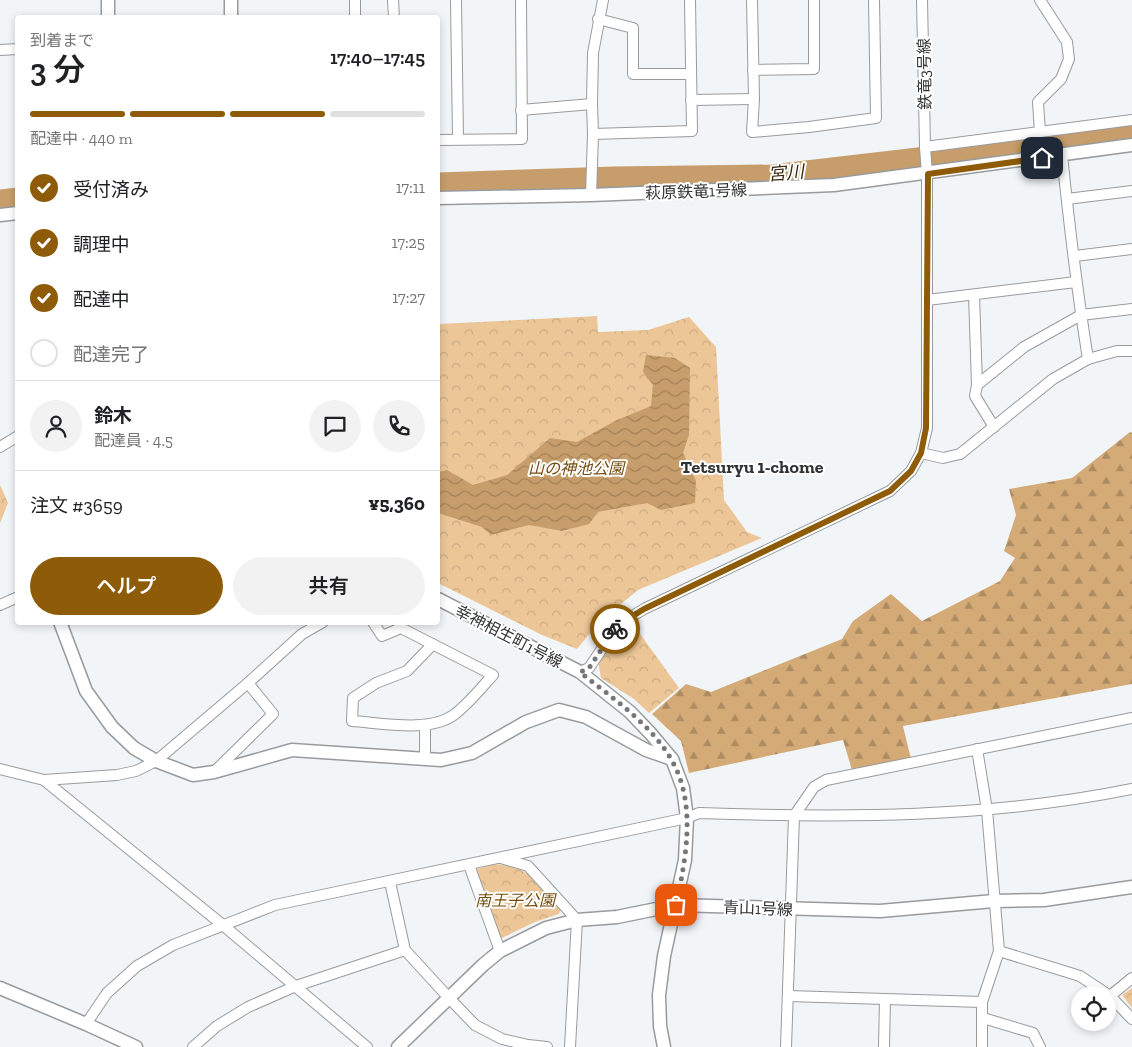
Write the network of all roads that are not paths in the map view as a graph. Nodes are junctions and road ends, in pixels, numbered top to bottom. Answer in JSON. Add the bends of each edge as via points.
{"nodes":[{"id":1,"x":108,"y":0,"type":"edge"},
{"id":2,"x":231,"y":0,"type":"edge"},
{"id":3,"x":355,"y":0,"type":"edge"},
{"id":4,"x":393,"y":0,"type":"edge"},
{"id":5,"x":456,"y":0,"type":"edge"},
{"id":6,"x":522,"y":0,"type":"edge"},
{"id":7,"x":603,"y":0,"type":"edge"},
{"id":8,"x":690,"y":0,"type":"edge"},
{"id":9,"x":752,"y":0,"type":"edge"},
{"id":10,"x":814,"y":0,"type":"edge"},
{"id":11,"x":874,"y":0,"type":"edge"},
{"id":12,"x":922,"y":0,"type":"edge"},
{"id":13,"x":1040,"y":0,"type":"edge"},
{"id":14,"x":108,"y":15,"type":"edge"},
{"id":15,"x":231,"y":15,"type":"edge"},
{"id":16,"x":356,"y":15,"type":"edge"},
{"id":17,"x":394,"y":15,"type":"edge"},
{"id":18,"x":598,"y":19,"type":"junction"},
{"id":19,"x":15,"y":49,"type":"edge"},
{"id":20,"x":0,"y":50,"type":"edge"},
{"id":21,"x":753,"y":70,"type":"junction"},
{"id":22,"x":690,"y":74,"type":"junction"},
{"id":23,"x":691,"y":100,"type":"junction"},
{"id":24,"x":754,"y":100,"type":"junction"},
{"id":25,"x":592,"y":104,"type":"junction"},
{"id":26,"x":521,"y":110,"type":"junction"},
{"id":27,"x":1132,"y":120,"type":"edge"},
{"id":28,"x":1040,"y":132,"type":"junction"},
{"id":29,"x":593,"y":134,"type":"junction"},
{"id":30,"x":458,"y":138,"type":"junction"},
{"id":31,"x":440,"y":140,"type":"edge"},
{"id":32,"x":1132,"y":145,"type":"edge"},
{"id":33,"x":925,"y":147,"type":"junction"},
{"id":34,"x":1062,"y":155,"type":"junction"},
{"id":35,"x":928,"y":174,"type":"junction"},
{"id":36,"x":1132,"y":191,"type":"edge"},
{"id":37,"x":591,"y":192,"type":"junction"},
{"id":38,"x":440,"y":198,"type":"edge"},
{"id":39,"x":1067,"y":199,"type":"junction"},
{"id":40,"x":15,"y":212,"type":"edge"},
{"id":41,"x":0,"y":215,"type":"edge"},
{"id":42,"x":1132,"y":249,"type":"edge"},
{"id":43,"x":1075,"y":256,"type":"junction"},
{"id":44,"x":1076,"y":282,"type":"junction"},
{"id":45,"x":974,"y":295,"type":"junction"},
{"id":46,"x":927,"y":300,"type":"junction"},
{"id":47,"x":1132,"y":309,"type":"edge"},
{"id":48,"x":1081,"y":315,"type":"junction"},
{"id":49,"x":1132,"y":351,"type":"edge"},
{"id":50,"x":1088,"y":359,"type":"junction"},
{"id":51,"x":977,"y":385,"type":"junction"},
{"id":52,"x":994,"y":427,"type":"junction"},
{"id":53,"x":15,"y":438,"type":"edge"},
{"id":54,"x":0,"y":447,"type":"edge"},
{"id":55,"x":921,"y":453,"type":"junction"},
{"id":56,"x":15,"y":598,"type":"edge"},
{"id":57,"x":440,"y":600,"type":"edge"},
{"id":58,"x":0,"y":605,"type":"edge"},
{"id":59,"x":61,"y":625,"type":"edge"},
{"id":60,"x":318,"y":625,"type":"edge"},
{"id":61,"x":375,"y":625,"type":"edge"},
{"id":62,"x":433,"y":644,"type":"junction"},
{"id":63,"x":580,"y":672,"type":"junction"},
{"id":64,"x":248,"y":683,"type":"junction"},
{"id":65,"x":1132,"y":718,"type":"edge"},
{"id":66,"x":425,"y":726,"type":"junction"},
{"id":67,"x":977,"y":749,"type":"junction"},
{"id":68,"x":672,"y":759,"type":"junction"},
{"id":69,"x":425,"y":760,"type":"junction"},
{"id":70,"x":156,"y":761,"type":"junction"},
{"id":71,"x":0,"y":769,"type":"edge"},
{"id":72,"x":214,"y":772,"type":"junction"},
{"id":73,"x":44,"y":780,"type":"junction"},
{"id":74,"x":1132,"y":789,"type":"edge"},
{"id":75,"x":987,"y":810,"type":"junction"},
{"id":76,"x":794,"y":816,"type":"junction"},
{"id":77,"x":687,"y":818,"type":"junction"},
{"id":78,"x":500,"y":858,"type":"junction"},
{"id":79,"x":469,"y":865,"type":"junction"},
{"id":80,"x":390,"y":882,"type":"junction"},
{"id":81,"x":1132,"y":887,"type":"edge"},
{"id":82,"x":994,"y":901,"type":"junction"},
{"id":83,"x":676,"y":905,"type":"junction"},
{"id":84,"x":790,"y":909,"type":"junction"},
{"id":85,"x":577,"y":920,"type":"junction"},
{"id":86,"x":224,"y":926,"type":"junction"},
{"id":87,"x":404,"y":950,"type":"junction"},
{"id":88,"x":500,"y":951,"type":"junction"},
{"id":89,"x":999,"y":951,"type":"junction"},
{"id":90,"x":1132,"y":978,"type":"edge"},
{"id":91,"x":296,"y":986,"type":"junction"},
{"id":92,"x":1095,"y":986,"type":"edge"},
{"id":93,"x":0,"y":988,"type":"edge"},
{"id":94,"x":1116,"y":991,"type":"edge"},
{"id":95,"x":788,"y":996,"type":"junction"},
{"id":96,"x":449,"y":998,"type":"junction"},
{"id":97,"x":885,"y":999,"type":"junction"},
{"id":98,"x":982,"y":1002,"type":"junction"},
{"id":99,"x":1116,"y":1002,"type":"edge"},
{"id":100,"x":982,"y":1018,"type":"junction"},
{"id":101,"x":1132,"y":1019,"type":"edge"},
{"id":102,"x":86,"y":1024,"type":"junction"},
{"id":103,"x":136,"y":1047,"type":"edge"},
{"id":104,"x":193,"y":1047,"type":"edge"},
{"id":105,"x":367,"y":1047,"type":"edge"},
{"id":106,"x":398,"y":1047,"type":"edge"},
{"id":107,"x":548,"y":1047,"type":"edge"},
{"id":108,"x":570,"y":1047,"type":"edge"},
{"id":109,"x":664,"y":1047,"type":"edge"},
{"id":110,"x":786,"y":1047,"type":"edge"},
{"id":111,"x":884,"y":1047,"type":"edge"},
{"id":112,"x":982,"y":1047,"type":"edge"},
{"id":113,"x":1040,"y":1047,"type":"edge"}],
"edges":[{"from":1,"to":14,"type":"street"},
{"from":2,"to":15,"type":"street"},
{"from":3,"to":16,"type":"street"},
{"from":4,"to":17,"type":"street"},
{"from":5,"to":30,"type":"street"},
{"from":6,"to":26,"type":"street"},
{"from":7,"to":18,"type":"street"},
{"from":8,"to":22,"type":"street"},
{"from":9,"to":21,"type":"street"},
{"from":10,"to":21,"type":"street","via":[[814,69]]},
{"from":11,"to":24,"type":"street","via":[[876,118],[752,132]]},
{"from":12,"to":33,"type":"street","name":"鉄竜3号線"},
{"from":13,"to":28,"type":"street","via":[[1067,42],[1069,59],[1061,79],[1038,102]]},
{"from":18,"to":22,"type":"street","via":[[633,28],[633,74]]},
{"from":18,"to":25,"type":"street","via":[[593,53]]},
{"from":19,"to":20,"type":"street"},
{"from":21,"to":24,"type":"street"},
{"from":22,"to":23,"type":"street"},
{"from":23,"to":24,"type":"street"},
{"from":23,"to":29,"type":"street","via":[[692,131]]},
{"from":25,"to":26,"type":"street"},
{"from":25,"to":29,"type":"street"},
{"from":26,"to":30,"type":"street","via":[[522,139]]},
{"from":27,"to":28,"type":"street"},
{"from":28,"to":33,"type":"street"},
{"from":29,"to":37,"type":"street"},
{"from":30,"to":31,"type":"street"},
{"from":32,"to":34,"type":"street","name":"萩原鉄竜1号線"},
{"from":33,"to":35,"type":"street","name":"鉄竜3号線"},
{"from":34,"to":35,"type":"street","name":"萩原鉄竜1号線"},
{"from":34,"to":39,"type":"street"},
{"from":35,"to":37,"type":"street","name":"萩原鉄竜1号線","via":[[834,185]]},
{"from":35,"to":46,"type":"street","name":"鉄竜3号線"},
{"from":36,"to":39,"type":"street"},
{"from":37,"to":38,"type":"street","name":"萩原鉄竜1号線"},
{"from":39,"to":43,"type":"street"},
{"from":40,"to":41,"type":"street"},
{"from":42,"to":43,"type":"street"},
{"from":43,"to":44,"type":"street"},
{"from":44,"to":45,"type":"street"},
{"from":44,"to":48,"type":"street"},
{"from":45,"to":46,"type":"street"},
{"from":45,"to":51,"type":"street"},
{"from":46,"to":55,"type":"street","name":"鉄竜3号線","via":[[926,428]]},
{"from":47,"to":48,"type":"street"},
{"from":48,"to":50,"type":"street"},
{"from":48,"to":51,"type":"street","via":[[1024,347]]},
{"from":49,"to":50,"type":"street","via":[[1118,351]]},
{"from":50,"to":52,"type":"street","via":[[1054,379]]},
{"from":51,"to":52,"type":"street","via":[[975,396]]},
{"from":52,"to":55,"type":"street","via":[[960,454],[943,458]]},
{"from":53,"to":54,"type":"street"},
{"from":55,"to":63,"type":"street","via":[[911,471],[890,491],[618,625],[589,668]]},
{"from":56,"to":58,"type":"street"},
{"from":57,"to":63,"type":"street","name":"幸神相生町1号線"},
{"from":59,"to":70,"type":"street","via":[[86,691],[112,727],[134,748]]},
{"from":60,"to":64,"type":"street","via":[[302,634]]},
{"from":61,"to":62,"type":"street","via":[[382,636],[401,628]]},
{"from":62,"to":66,"type":"street","via":[[493,675],[454,714],[439,723]]},
{"from":62,"to":66,"type":"street","via":[[407,671],[376,683],[353,698],[352,721]]},
{"from":63,"to":68,"type":"street","name":"幸神相生町1号線","via":[[630,712]]},
{"from":64,"to":70,"type":"street"},
{"from":64,"to":72,"type":"street","via":[[273,714]]},
{"from":65,"to":67,"type":"street"},
{"from":66,"to":69,"type":"street"},
{"from":67,"to":75,"type":"street"},
{"from":67,"to":76,"type":"street","via":[[826,780],[814,788]]},
{"from":68,"to":69,"type":"street","via":[[646,750],[586,717],[559,710],[526,722],[472,752],[442,760]]},
{"from":68,"to":77,"type":"street","name":"幸神相生町1号線","via":[[683,788]]},
{"from":69,"to":72,"type":"street","via":[[292,750]]},
{"from":70,"to":72,"type":"street","via":[[193,775]]},
{"from":70,"to":73,"type":"street","via":[[136,771],[117,775]]},
{"from":71,"to":73,"type":"street"},
{"from":73,"to":86,"type":"street"},
{"from":74,"to":75,"type":"street","via":[[1081,799]]},
{"from":75,"to":76,"type":"street"},
{"from":75,"to":82,"type":"street"},
{"from":76,"to":77,"type":"street","via":[[700,813]]},
{"from":76,"to":84,"type":"street"},
{"from":77,"to":78,"type":"street"},
{"from":77,"to":83,"type":"street","name":"幸神相生町1号線","via":[[685,860]]},
{"from":78,"to":79,"type":"street"},
{"from":78,"to":85,"type":"street","via":[[528,866]]},
{"from":79,"to":80,"type":"street"},
{"from":79,"to":88,"type":"street"},
{"from":80,"to":86,"type":"street","via":[[275,905]]},
{"from":80,"to":87,"type":"street"},
{"from":81,"to":82,"type":"street","name":"青山1号線","via":[[1044,900]]},
{"from":82,"to":84,"type":"street","name":"青山1号線","via":[[880,912]]},
{"from":82,"to":89,"type":"street"},
{"from":83,"to":84,"type":"street","name":"青山1号線"},
{"from":83,"to":85,"type":"street","name":"青山1号線","via":[[617,917]]},
{"from":83,"to":109,"type":"street","name":"幸神相生町1号線","via":[[659,995]]},
{"from":84,"to":95,"type":"street"},
{"from":85,"to":88,"type":"street","name":"青山1号線","via":[[546,928]]},
{"from":85,"to":108,"type":"street"},
{"from":86,"to":91,"type":"street"},
{"from":86,"to":102,"type":"street","via":[[173,945],[137,966],[107,993]]},
{"from":87,"to":91,"type":"street"},
{"from":87,"to":96,"type":"street"},
{"from":88,"to":96,"type":"street","name":"青山1号線"},
{"from":89,"to":92,"type":"street","via":[[1080,976]]},
{"from":89,"to":98,"type":"street"},
{"from":90,"to":94,"type":"street"},
{"from":91,"to":104,"type":"street","via":[[248,1007],[217,1026]]},
{"from":91,"to":105,"type":"street"},
{"from":93,"to":102,"type":"street"},
{"from":95,"to":97,"type":"street"},
{"from":95,"to":110,"type":"street"},
{"from":96,"to":106,"type":"street","name":"青山1号線"},
{"from":96,"to":107,"type":"street","via":[[475,1025],[502,1039]]},
{"from":97,"to":98,"type":"street"},
{"from":97,"to":111,"type":"street"},
{"from":98,"to":100,"type":"street"},
{"from":99,"to":101,"type":"street"},
{"from":100,"to":112,"type":"street"},
{"from":100,"to":113,"type":"street","via":[[1034,1032]]},
{"from":102,"to":103,"type":"street"}]}
